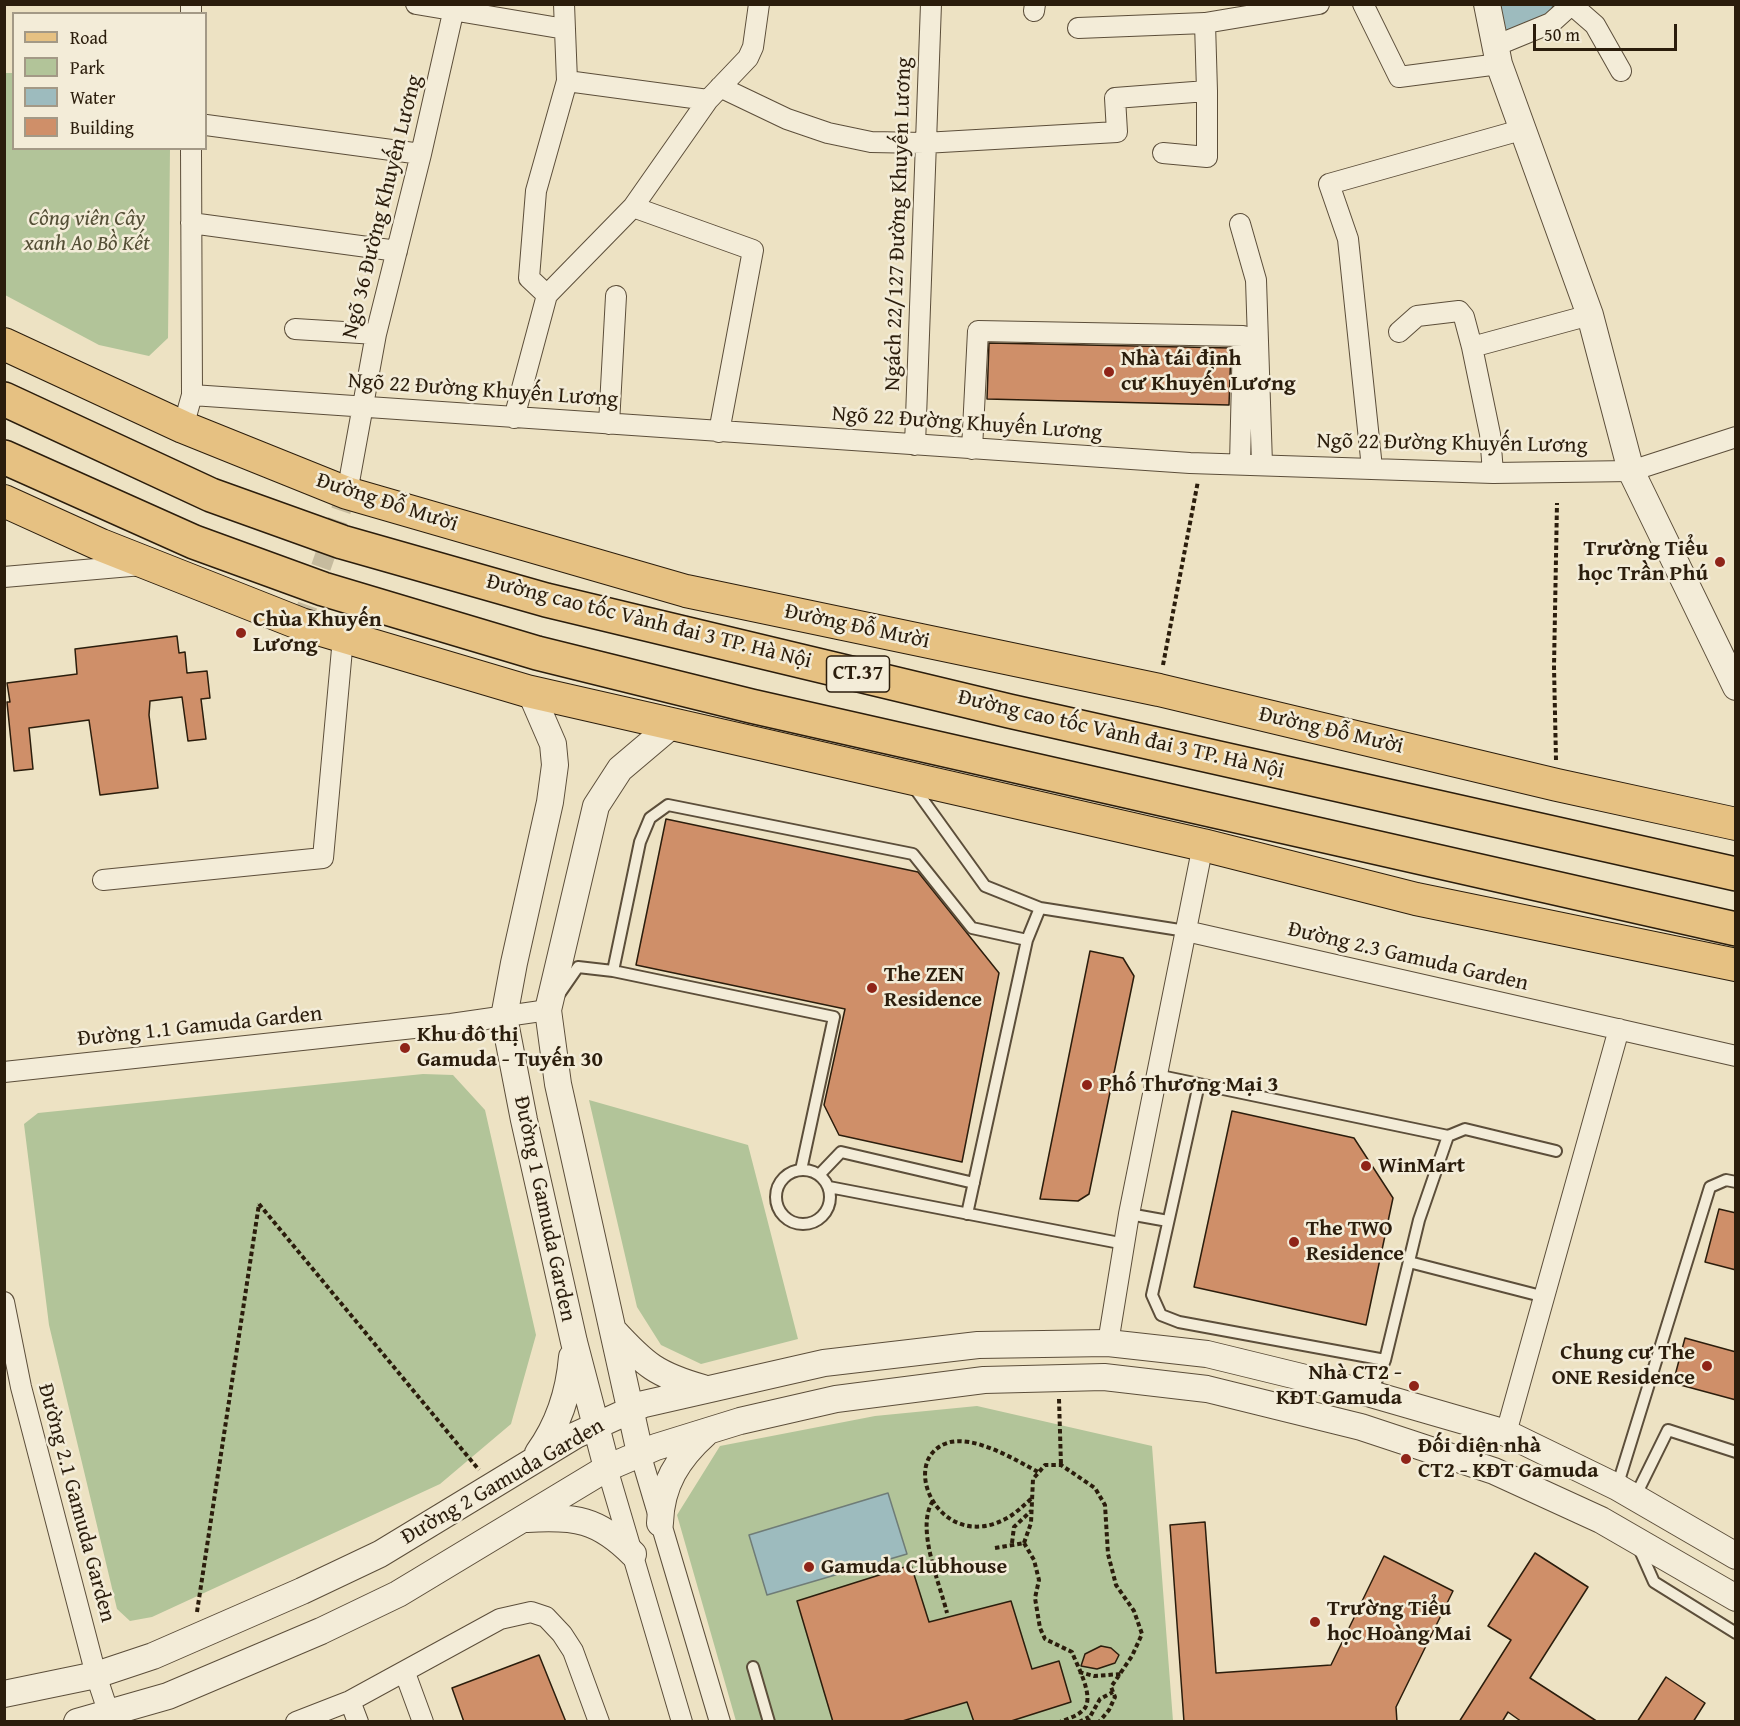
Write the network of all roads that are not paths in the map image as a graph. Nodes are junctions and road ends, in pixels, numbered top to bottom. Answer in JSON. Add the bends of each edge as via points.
{"nodes":[{"id":1,"x":416,"y":4,"type":"edge"},
{"id":2,"x":564,"y":4,"type":"edge"},
{"id":3,"x":759,"y":4,"type":"edge"},
{"id":4,"x":931,"y":4,"type":"edge"},
{"id":5,"x":1319,"y":4,"type":"edge"},
{"id":6,"x":1363,"y":4,"type":"edge"},
{"id":7,"x":1487,"y":4,"type":"edge"},
{"id":8,"x":1572,"y":5,"type":"edge"},
{"id":9,"x":455,"y":7,"type":"edge"},
{"id":10,"x":1205,"y":23,"type":"junction"},
{"id":11,"x":1078,"y":28,"type":"dead end"},
{"id":12,"x":565,"y":29,"type":"junction"},
{"id":13,"x":1497,"y":55,"type":"junction"},
{"id":14,"x":1621,"y":71,"type":"dead end"},
{"id":15,"x":567,"y":81,"type":"junction"},
{"id":16,"x":1207,"y":91,"type":"junction"},
{"id":17,"x":714,"y":94,"type":"junction"},
{"id":18,"x":207,"y":125,"type":"edge"},
{"id":19,"x":1521,"y":130,"type":"junction"},
{"id":20,"x":924,"y":143,"type":"junction"},
{"id":21,"x":191,"y":150,"type":"edge"},
{"id":22,"x":1163,"y":153,"type":"dead end"},
{"id":23,"x":422,"y":154,"type":"junction"},
{"id":24,"x":633,"y":207,"type":"junction"},
{"id":25,"x":191,"y":223,"type":"junction"},
{"id":26,"x":1240,"y":224,"type":"dead end"},
{"id":27,"x":397,"y":251,"type":"junction"},
{"id":28,"x":547,"y":295,"type":"junction"},
{"id":29,"x":616,"y":296,"type":"dead end"},
{"id":30,"x":1590,"y":315,"type":"junction"},
{"id":31,"x":295,"y":329,"type":"dead end"},
{"id":32,"x":1399,"y":332,"type":"dead end"},
{"id":33,"x":376,"y":334,"type":"junction"},
{"id":34,"x":4,"y":344,"type":"edge"},
{"id":35,"x":1472,"y":346,"type":"junction"},
{"id":36,"x":192,"y":395,"type":"junction"},
{"id":37,"x":4,"y":399,"type":"edge"},
{"id":38,"x":361,"y":407,"type":"junction"},
{"id":39,"x":514,"y":418,"type":"junction"},
{"id":40,"x":609,"y":424,"type":"junction"},
{"id":41,"x":183,"y":427,"type":"junction"},
{"id":42,"x":719,"y":432,"type":"junction"},
{"id":43,"x":1736,"y":437,"type":"edge"},
{"id":44,"x":915,"y":445,"type":"junction"},
{"id":45,"x":972,"y":449,"type":"junction"},
{"id":46,"x":4,"y":457,"type":"edge"},
{"id":47,"x":1240,"y":464,"type":"junction"},
{"id":48,"x":1262,"y":464,"type":"junction"},
{"id":49,"x":1372,"y":468,"type":"junction"},
{"id":50,"x":1631,"y":471,"type":"junction"},
{"id":51,"x":1493,"y":473,"type":"junction"},
{"id":52,"x":347,"y":493,"type":"junction"},
{"id":53,"x":4,"y":501,"type":"edge"},
{"id":54,"x":151,"y":565,"type":"junction"},
{"id":55,"x":4,"y":577,"type":"edge"},
{"id":56,"x":343,"y":638,"type":"junction"},
{"id":57,"x":1736,"y":687,"type":"edge"},
{"id":58,"x":530,"y":692,"type":"junction"},
{"id":59,"x":672,"y":724,"type":"junction"},
{"id":60,"x":908,"y":778,"type":"junction"},
{"id":61,"x":1736,"y":824,"type":"edge"},
{"id":62,"x":1203,"y":845,"type":"junction"},
{"id":63,"x":1736,"y":874,"type":"edge"},
{"id":64,"x":103,"y":880,"type":"dead end"},
{"id":65,"x":1040,"y":908,"type":"junction"},
{"id":66,"x":1736,"y":929,"type":"edge"},
{"id":67,"x":1186,"y":931,"type":"junction"},
{"id":68,"x":1027,"y":940,"type":"junction"},
{"id":69,"x":1736,"y":964,"type":"edge"},
{"id":70,"x":613,"y":971,"type":"junction"},
{"id":71,"x":548,"y":1010,"type":"junction"},
{"id":72,"x":504,"y":1017,"type":"junction"},
{"id":73,"x":1619,"y":1029,"type":"junction"},
{"id":74,"x":1736,"y":1056,"type":"edge"},
{"id":75,"x":4,"y":1072,"type":"edge"},
{"id":76,"x":1156,"y":1075,"type":"junction"},
{"id":77,"x":1199,"y":1084,"type":"junction"},
{"id":78,"x":1448,"y":1136,"type":"junction"},
{"id":79,"x":1556,"y":1151,"type":"dead end"},
{"id":80,"x":801,"y":1170,"type":"junction"},
{"id":81,"x":819,"y":1175,"type":"junction"},
{"id":82,"x":974,"y":1182,"type":"junction"},
{"id":83,"x":1736,"y":1182,"type":"edge"},
{"id":84,"x":829,"y":1187,"type":"junction"},
{"id":85,"x":967,"y":1214,"type":"junction"},
{"id":86,"x":1129,"y":1214,"type":"junction"},
{"id":87,"x":1168,"y":1221,"type":"junction"},
{"id":88,"x":1125,"y":1244,"type":"junction"},
{"id":89,"x":1409,"y":1262,"type":"junction"},
{"id":90,"x":1545,"y":1297,"type":"junction"},
{"id":91,"x":4,"y":1302,"type":"edge"},
{"id":92,"x":611,"y":1328,"type":"junction"},
{"id":93,"x":1205,"y":1340,"type":"junction"},
{"id":94,"x":574,"y":1341,"type":"junction"},
{"id":95,"x":1108,"y":1343,"type":"junction"},
{"id":96,"x":1385,"y":1360,"type":"junction"},
{"id":97,"x":1104,"y":1377,"type":"junction"},
{"id":98,"x":706,"y":1389,"type":"junction"},
{"id":99,"x":1371,"y":1394,"type":"junction"},
{"id":100,"x":629,"y":1411,"type":"junction"},
{"id":101,"x":595,"y":1425,"type":"junction"},
{"id":102,"x":711,"y":1428,"type":"junction"},
{"id":103,"x":1506,"y":1433,"type":"junction"},
{"id":104,"x":1736,"y":1452,"type":"edge"},
{"id":105,"x":640,"y":1453,"type":"junction"},
{"id":106,"x":534,"y":1459,"type":"junction"},
{"id":107,"x":607,"y":1468,"type":"junction"},
{"id":108,"x":1626,"y":1492,"type":"junction"},
{"id":109,"x":523,"y":1519,"type":"junction"},
{"id":110,"x":660,"y":1523,"type":"junction"},
{"id":111,"x":1626,"y":1534,"type":"junction"},
{"id":112,"x":633,"y":1554,"type":"junction"},
{"id":113,"x":1736,"y":1556,"type":"edge"},
{"id":114,"x":1736,"y":1598,"type":"edge"},
{"id":115,"x":1736,"y":1633,"type":"edge"},
{"id":116,"x":753,"y":1667,"type":"dead end"},
{"id":117,"x":405,"y":1673,"type":"junction"},
{"id":118,"x":96,"y":1675,"type":"junction"},
{"id":119,"x":4,"y":1694,"type":"edge"},
{"id":120,"x":350,"y":1701,"type":"junction"},
{"id":121,"x":109,"y":1714,"type":"junction"},
{"id":122,"x":77,"y":1722,"type":"edge"},
{"id":123,"x":296,"y":1722,"type":"edge"},
{"id":124,"x":358,"y":1722,"type":"edge"},
{"id":125,"x":423,"y":1722,"type":"edge"},
{"id":126,"x":599,"y":1722,"type":"edge"},
{"id":127,"x":682,"y":1722,"type":"edge"},
{"id":128,"x":720,"y":1722,"type":"edge"},
{"id":129,"x":769,"y":1722,"type":"edge"}],
"edges":[{"from":1,"to":9,"type":"street"},
{"from":2,"to":12,"type":"street"},
{"from":3,"to":17,"type":"street","via":[[748,58]]},
{"from":4,"to":20,"type":"street","name":"Ngách 22/127 Đường Khuyến Lương"},
{"from":5,"to":10,"type":"street"},
{"from":6,"to":13,"type":"street","via":[[1399,77]]},
{"from":7,"to":13,"type":"street"},
{"from":8,"to":13,"type":"street","via":[[1551,23]]},
{"from":8,"to":14,"type":"street","via":[[1595,25]]},
{"from":9,"to":12,"type":"street"},
{"from":9,"to":23,"type":"street","name":"Ngõ 36 Đường Khuyến Lương"},
{"from":10,"to":11,"type":"street"},
{"from":10,"to":16,"type":"street"},
{"from":12,"to":15,"type":"street"},
{"from":13,"to":19,"type":"street"},
{"from":15,"to":17,"type":"street"},
{"from":15,"to":28,"type":"street","via":[[536,191],[529,278]]},
{"from":16,"to":20,"type":"street","via":[[1115,98],[1118,132]]},
{"from":16,"to":22,"type":"street","via":[[1207,157]]},
{"from":17,"to":20,"type":"street","via":[[828,133],[871,142]]},
{"from":17,"to":24,"type":"street"},
{"from":18,"to":23,"type":"street"},
{"from":19,"to":30,"type":"street"},
{"from":19,"to":49,"type":"street","via":[[1329,184],[1348,239]]},
{"from":20,"to":44,"type":"street","name":"Ngách 22/127 Đường Khuyến Lương"},
{"from":21,"to":25,"type":"street"},
{"from":23,"to":27,"type":"street","name":"Ngõ 36 Đường Khuyến Lương"},
{"from":24,"to":28,"type":"street"},
{"from":24,"to":42,"type":"street","via":[[753,250]]},
{"from":25,"to":27,"type":"street"},
{"from":25,"to":36,"type":"street"},
{"from":26,"to":48,"type":"street","via":[[1256,280]]},
{"from":27,"to":33,"type":"street","name":"Ngõ 36 Đường Khuyến Lương"},
{"from":28,"to":39,"type":"street"},
{"from":29,"to":40,"type":"street"},
{"from":30,"to":35,"type":"street"},
{"from":30,"to":50,"type":"street"},
{"from":31,"to":33,"type":"street"},
{"from":32,"to":35,"type":"street","via":[[1417,316],[1459,311]]},
{"from":33,"to":38,"type":"street","name":"Ngõ 36 Đường Khuyến Lương"},
{"from":34,"to":41,"type":"main road","name":"Đường Đỗ Mười"},
{"from":35,"to":51,"type":"street","via":[[1490,434]]},
{"from":36,"to":38,"type":"street","name":"Ngõ 22 Đường Khuyến Lương"},
{"from":36,"to":41,"type":"street"},
{"from":37,"to":63,"type":"highway","name":"Đường cao tốc Vành đai 3 TP. Hà Nội","number":"CT.37","via":[[211,495],[342,542],[546,600],[1009,711]]},
{"from":38,"to":39,"type":"street","name":"Ngõ 22 Đường Khuyến Lương"},
{"from":38,"to":52,"type":"street","name":"Ngõ 36 Đường Khuyến Lương"},
{"from":39,"to":40,"type":"street","name":"Ngõ 22 Đường Khuyến Lương"},
{"from":40,"to":42,"type":"street","name":"Ngõ 22 Đường Khuyến Lương"},
{"from":41,"to":52,"type":"main road","name":"Đường Đỗ Mười"},
{"from":42,"to":44,"type":"street","name":"Ngõ 22 Đường Khuyến Lương"},
{"from":43,"to":50,"type":"street","name":"Ngõ 22 Đường Khuyến Lương"},
{"from":44,"to":45,"type":"street","name":"Ngõ 22 Đường Khuyến Lương"},
{"from":45,"to":47,"type":"street","name":"Ngõ 22 Đường Khuyến Lương"},
{"from":45,"to":47,"type":"street","via":[[978,332],[1243,336]]},
{"from":46,"to":66,"type":"highway","number":"CT.37","via":[[194,542],[323,589],[537,653],[751,706]]},
{"from":47,"to":48,"type":"street","name":"Ngõ 22 Đường Khuyến Lương"},
{"from":48,"to":49,"type":"street","name":"Ngõ 22 Đường Khuyến Lương"},
{"from":49,"to":51,"type":"street","name":"Ngõ 22 Đường Khuyến Lương"},
{"from":50,"to":51,"type":"street","name":"Ngõ 22 Đường Khuyến Lương"},
{"from":50,"to":57,"type":"street"},
{"from":52,"to":61,"type":"main road","name":"Đường Đỗ Mười","via":[[686,591],[1159,690]]},
{"from":53,"to":54,"type":"main road"},
{"from":54,"to":55,"type":"street"},
{"from":54,"to":56,"type":"main road"},
{"from":56,"to":58,"type":"main road"},
{"from":56,"to":64,"type":"street","via":[[322,858]]},
{"from":58,"to":59,"type":"main road"},
{"from":58,"to":72,"type":"street","name":"Đường 1 Gamuda Garden","via":[[553,744],[555,765]]},
{"from":59,"to":60,"type":"main road"},
{"from":59,"to":71,"type":"street","name":"Đường 1 Gamuda Garden","via":[[620,769],[596,806]]},
{"from":60,"to":62,"type":"main road"},
{"from":60,"to":65,"type":"lane","via":[[985,886]]},
{"from":62,"to":67,"type":"street"},
{"from":62,"to":69,"type":"main road","via":[[1416,898]]},
{"from":65,"to":67,"type":"lane"},
{"from":65,"to":68,"type":"lane"},
{"from":67,"to":73,"type":"street","name":"Đường 2.3 Gamuda Garden"},
{"from":67,"to":76,"type":"street"},
{"from":68,"to":70,"type":"lane","via":[[972,927],[913,854],[668,806],[650,818],[640,842]]},
{"from":68,"to":82,"type":"lane"},
{"from":70,"to":71,"type":"lane","via":[[578,967]]},
{"from":70,"to":80,"type":"lane","via":[[834,1017]]},
{"from":71,"to":72,"type":"street","name":"Đường 1.1 Gamuda Garden"},
{"from":71,"to":92,"type":"street","name":"Đường 1 Gamuda Garden","via":[[560,1094]]},
{"from":72,"to":75,"type":"street","name":"Đường 1.1 Gamuda Garden"},
{"from":72,"to":94,"type":"street","name":"Đường 1 Gamuda Garden"},
{"from":73,"to":74,"type":"street","name":"Đường 2.3 Gamuda Garden"},
{"from":73,"to":90,"type":"street"},
{"from":76,"to":77,"type":"lane"},
{"from":76,"to":86,"type":"street"},
{"from":77,"to":78,"type":"lane"},
{"from":77,"to":87,"type":"lane"},
{"from":78,"to":79,"type":"lane","via":[[1465,1129]]},
{"from":78,"to":89,"type":"lane"},
{"from":80,"to":81,"type":"lane"},
{"from":80,"to":84,"type":"lane","via":[[782,1179],[777,1188],[778,1209],[785,1218],[804,1225],[814,1222],[829,1208]]},
{"from":81,"to":82,"type":"lane","via":[[841,1152]]},
{"from":81,"to":84,"type":"lane"},
{"from":82,"to":85,"type":"lane"},
{"from":83,"to":108,"type":"lane","via":[[1726,1180],[1710,1187]]},
{"from":84,"to":85,"type":"lane"},
{"from":85,"to":88,"type":"lane"},
{"from":86,"to":87,"type":"lane"},
{"from":86,"to":88,"type":"street"},
{"from":87,"to":93,"type":"lane","via":[[1152,1295],[1161,1314]]},
{"from":88,"to":95,"type":"street"},
{"from":89,"to":90,"type":"lane"},
{"from":89,"to":96,"type":"lane"},
{"from":90,"to":103,"type":"street"},
{"from":91,"to":118,"type":"street","name":"Đường 2.1 Gamuda Garden","via":[[21,1388]]},
{"from":92,"to":98,"type":"street","via":[[655,1371]]},
{"from":92,"to":100,"type":"street","name":"Đường 1 Gamuda Garden"},
{"from":93,"to":95,"type":"street","name":"Đường 2 Gamuda Garden"},
{"from":93,"to":96,"type":"lane"},
{"from":93,"to":99,"type":"street","name":"Đường 2 Gamuda Garden"},
{"from":94,"to":101,"type":"street","name":"Đường 1 Gamuda Garden"},
{"from":94,"to":106,"type":"street","via":[[568,1389],[556,1425]]},
{"from":95,"to":97,"type":"street"},
{"from":95,"to":98,"type":"street","name":"Đường 2 Gamuda Garden","via":[[978,1345],[824,1363]]},
{"from":96,"to":99,"type":"lane"},
{"from":97,"to":102,"type":"street","name":"Đường 2 Gamuda Garden","via":[[984,1380],[836,1399]]},
{"from":97,"to":111,"type":"street","name":"Đường 2 Gamuda Garden","via":[[1207,1389],[1361,1427],[1494,1471]]},
{"from":98,"to":100,"type":"street","name":"Đường 2 Gamuda Garden"},
{"from":99,"to":103,"type":"street","name":"Đường 2 Gamuda Garden"},
{"from":100,"to":101,"type":"street","name":"Đường 2 Gamuda Garden"},
{"from":100,"to":105,"type":"street","name":"Đường 1 Gamuda Garden"},
{"from":101,"to":106,"type":"street","name":"Đường 2 Gamuda Garden"},
{"from":101,"to":107,"type":"street","name":"Đường 1 Gamuda Garden"},
{"from":102,"to":105,"type":"street","name":"Đường 2 Gamuda Garden"},
{"from":102,"to":110,"type":"street","via":[[693,1444],[672,1473],[660,1503]]},
{"from":103,"to":108,"type":"street","name":"Đường 2 Gamuda Garden"},
{"from":104,"to":108,"type":"lane","via":[[1668,1430]]},
{"from":105,"to":107,"type":"street","name":"Đường 2 Gamuda Garden"},
{"from":105,"to":110,"type":"street","name":"Đường 1 Gamuda Garden"},
{"from":106,"to":118,"type":"street","name":"Đường 2 Gamuda Garden","via":[[380,1554],[193,1640]]},
{"from":107,"to":109,"type":"street","name":"Đường 2 Gamuda Garden"},
{"from":107,"to":112,"type":"street","name":"Đường 1 Gamuda Garden"},
{"from":108,"to":111,"type":"street"},
{"from":108,"to":113,"type":"street","name":"Đường 2 Gamuda Garden"},
{"from":109,"to":112,"type":"street","via":[[565,1517],[584,1521],[616,1537]]},
{"from":109,"to":121,"type":"street","name":"Đường 2 Gamuda Garden","via":[[398,1594],[321,1631],[168,1696]]},
{"from":110,"to":128,"type":"street","name":"Đường 1 Gamuda Garden"},
{"from":111,"to":114,"type":"street","name":"Đường 2 Gamuda Garden"},
{"from":111,"to":115,"type":"lane","via":[[1654,1582]]},
{"from":112,"to":127,"type":"street","name":"Đường 1 Gamuda Garden"},
{"from":116,"to":129,"type":"lane"},
{"from":117,"to":120,"type":"street"},
{"from":117,"to":125,"type":"street"},
{"from":117,"to":126,"type":"street","via":[[500,1619],[531,1612],[546,1617],[573,1651]]},
{"from":118,"to":119,"type":"street","name":"Đường 2 Gamuda Garden"},
{"from":118,"to":121,"type":"street","name":"Đường 2.1 Gamuda Garden"},
{"from":120,"to":123,"type":"street"},
{"from":120,"to":124,"type":"street"},
{"from":121,"to":122,"type":"street","name":"Đường 2 Gamuda Garden"}]}
